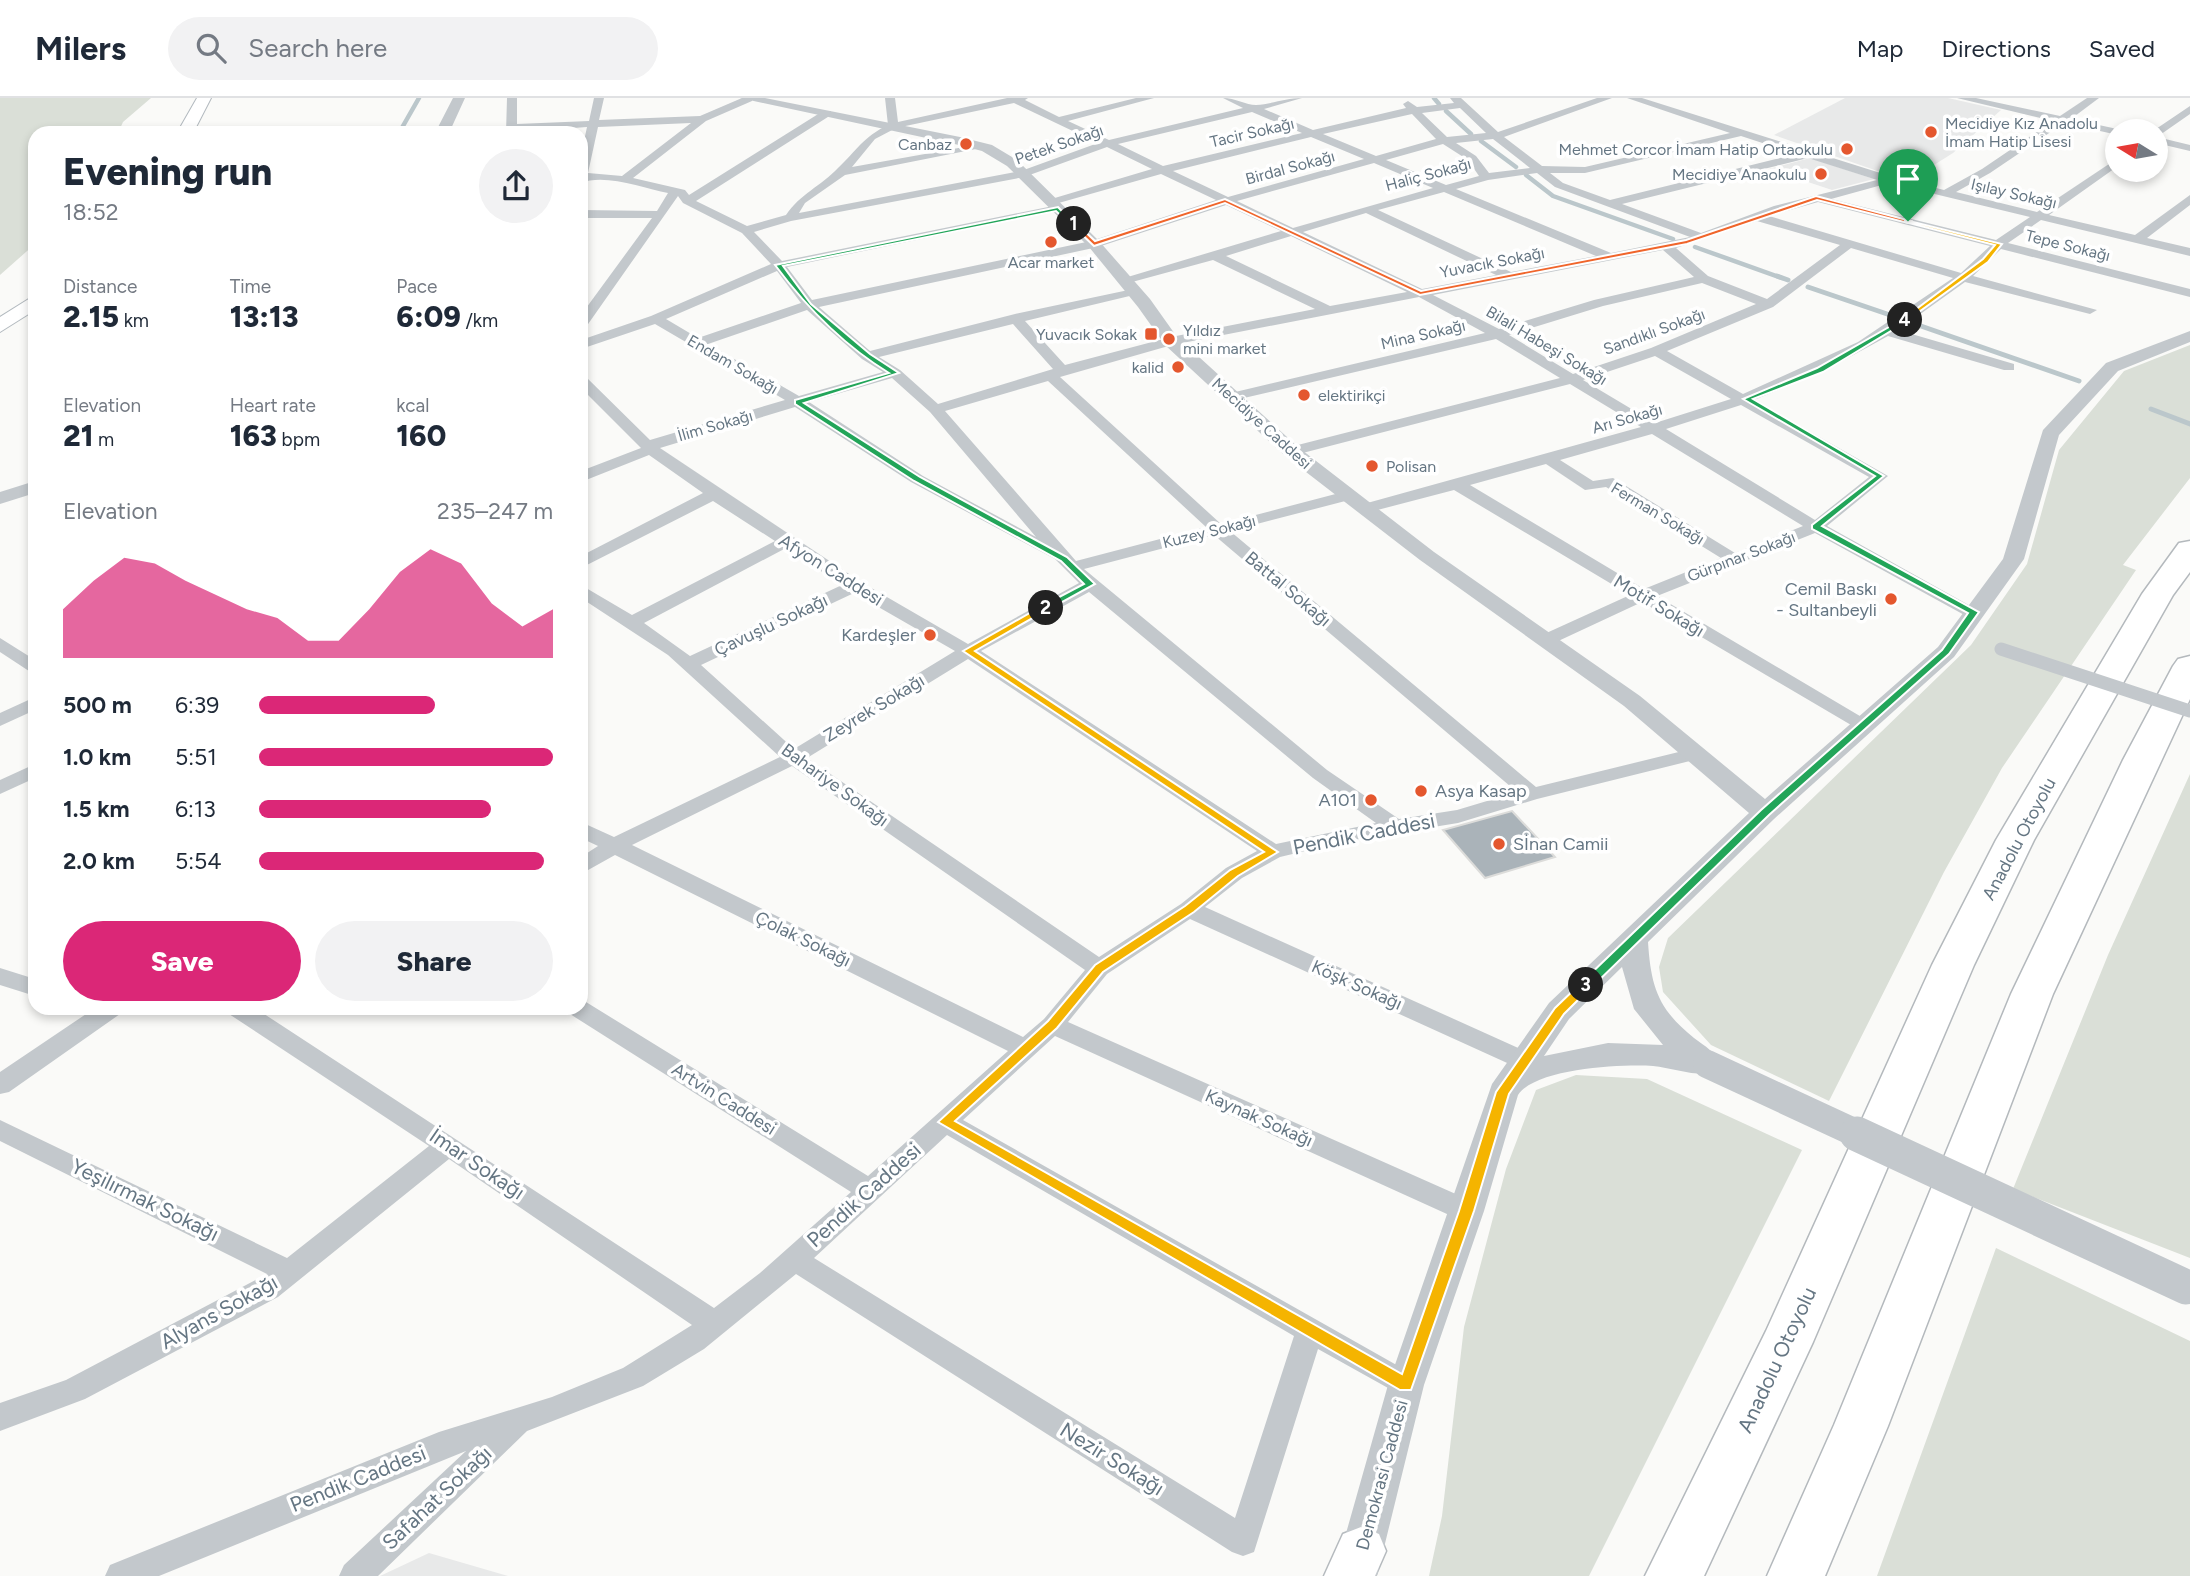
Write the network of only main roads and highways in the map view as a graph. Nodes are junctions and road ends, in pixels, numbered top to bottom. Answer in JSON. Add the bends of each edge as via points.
{"nodes":[{"id":1,"x":204,"y":98,"type":"edge"},
{"id":2,"x":189,"y":126,"type":"edge"},
{"id":3,"x":28,"y":306,"type":"edge"},
{"id":4,"x":0,"y":326,"type":"edge"},
{"id":5,"x":2190,"y":550,"type":"edge"},
{"id":6,"x":2190,"y":666,"type":"edge"},
{"id":7,"x":1674,"y":1576,"type":"edge"},
{"id":8,"x":1796,"y":1576,"type":"edge"}],
"edges":[{"from":1,"to":2,"type":"main road"},
{"from":3,"to":4,"type":"main road"},
{"from":5,"to":7,"type":"highway","name":"Anadolu Otoyolu","via":[[2158,594],[2015,840],[1953,965],[1787,1342]]},
{"from":6,"to":8,"type":"highway","via":[[2032,993],[1861,1426]]}]}
